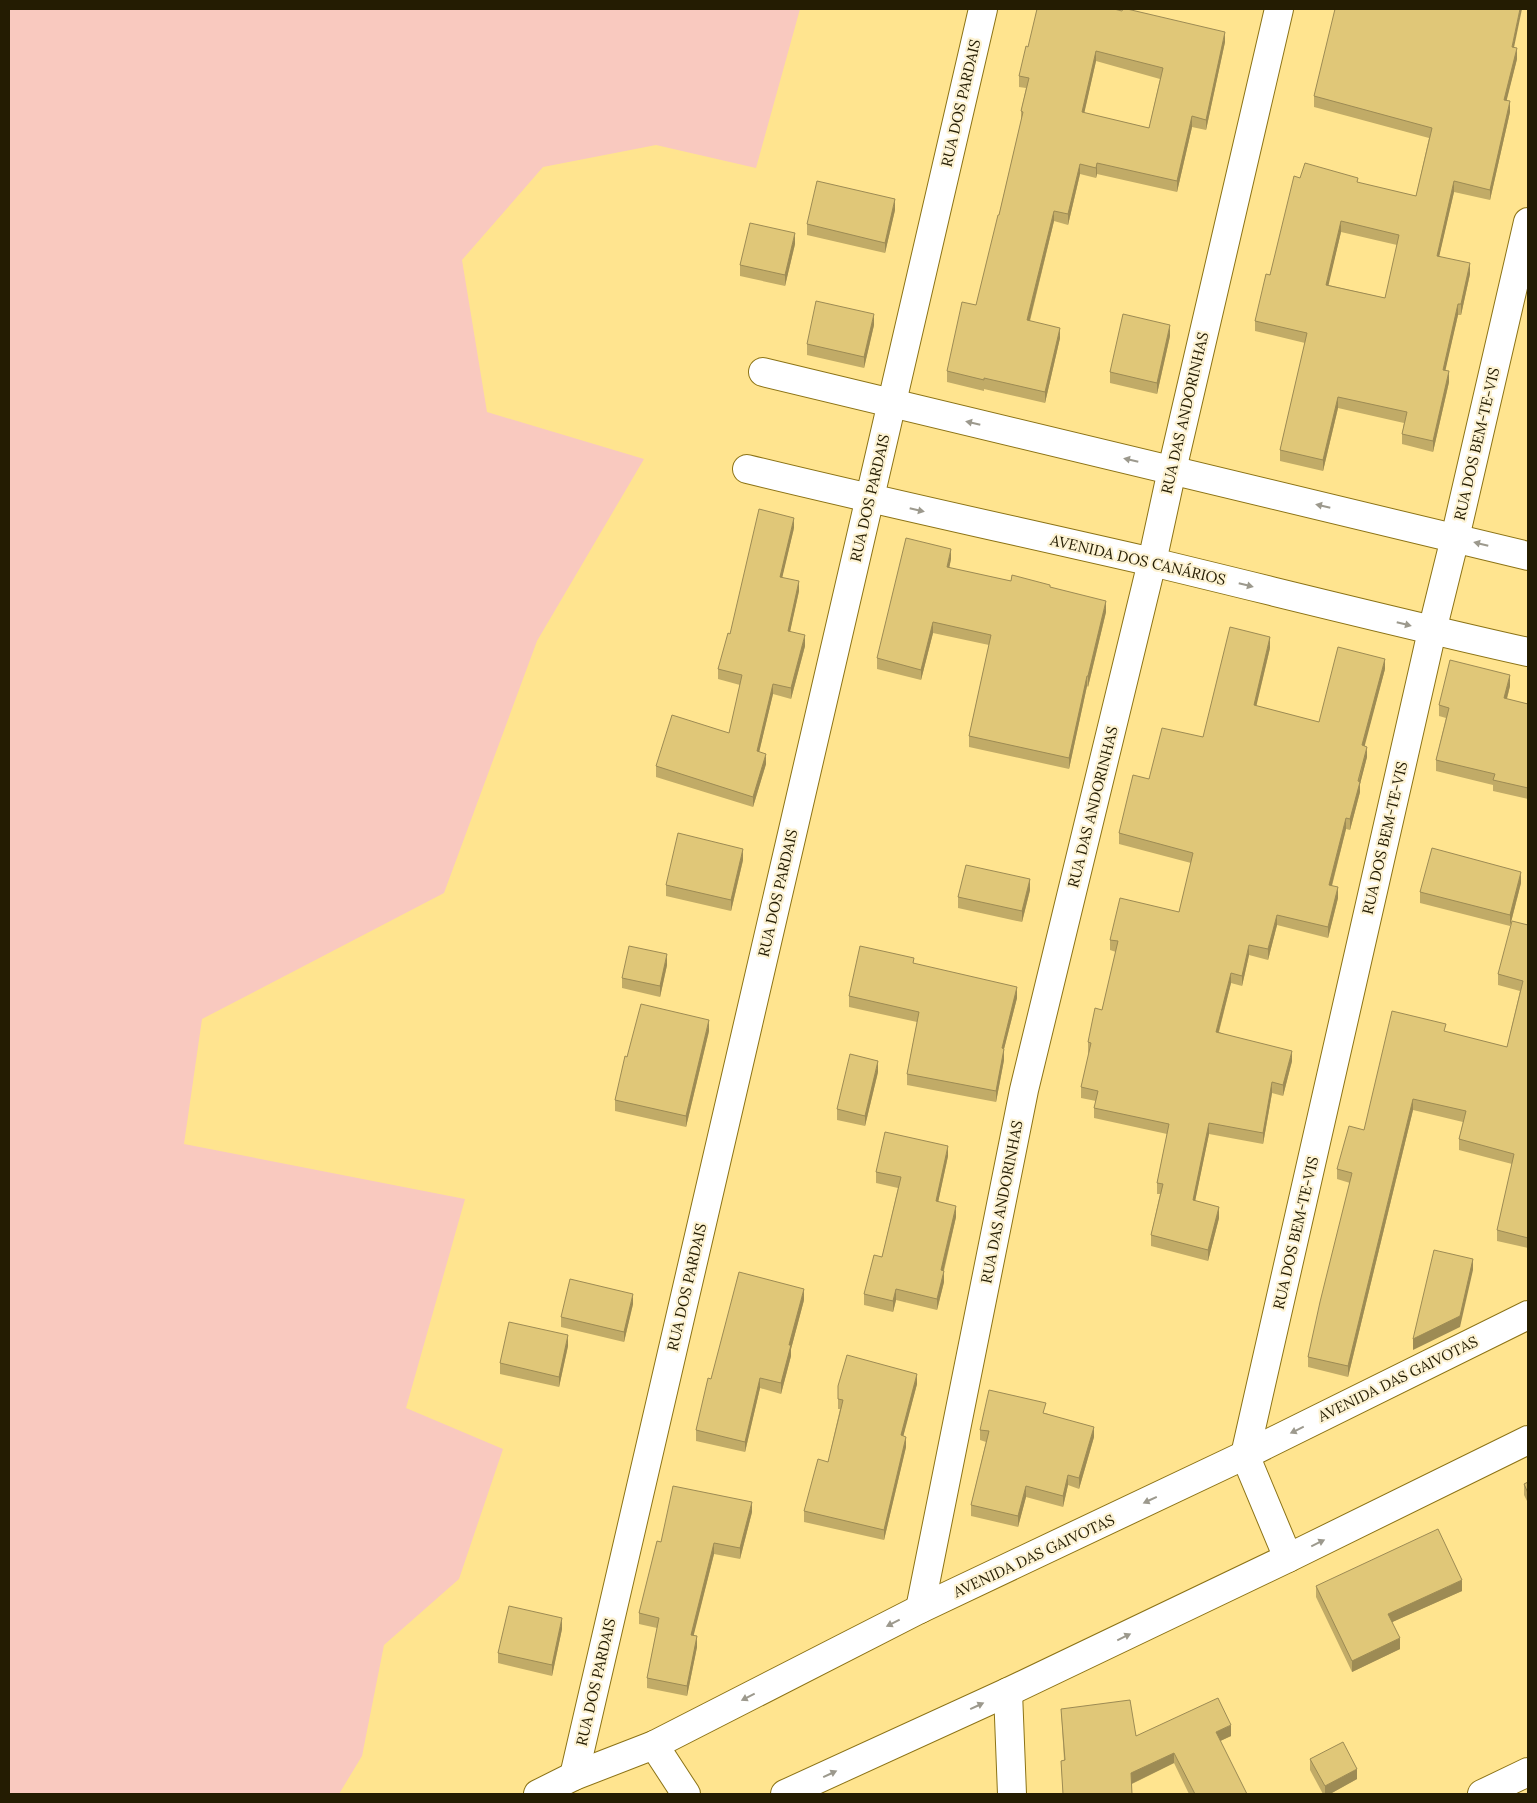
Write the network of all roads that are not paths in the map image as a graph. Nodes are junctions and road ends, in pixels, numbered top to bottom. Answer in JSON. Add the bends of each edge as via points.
{"nodes":[{"id":1,"x":983,"y":9,"type":"edge"},
{"id":2,"x":1279,"y":9,"type":"edge"},
{"id":3,"x":1528,"y":222,"type":"edge"},
{"id":4,"x":763,"y":372,"type":"dead end"},
{"id":5,"x":892,"y":403,"type":"junction"},
{"id":6,"x":747,"y":469,"type":"dead end"},
{"id":7,"x":1172,"y":470,"type":"junction"},
{"id":8,"x":870,"y":499,"type":"junction"},
{"id":9,"x":1455,"y":538,"type":"junction"},
{"id":10,"x":1528,"y":556,"type":"edge"},
{"id":11,"x":1152,"y":562,"type":"junction"},
{"id":12,"x":1432,"y":630,"type":"junction"},
{"id":13,"x":1528,"y":652,"type":"edge"},
{"id":14,"x":1528,"y":1315,"type":"edge"},
{"id":15,"x":1528,"y":1440,"type":"edge"},
{"id":16,"x":1245,"y":1456,"type":"junction"},
{"id":17,"x":1288,"y":1558,"type":"junction"},
{"id":18,"x":920,"y":1609,"type":"junction"},
{"id":19,"x":1008,"y":1692,"type":"junction"},
{"id":20,"x":654,"y":1744,"type":"junction"},
{"id":21,"x":1528,"y":1772,"type":"edge"},
{"id":22,"x":574,"y":1776,"type":"junction"},
{"id":23,"x":538,"y":1794,"type":"edge"},
{"id":24,"x":686,"y":1794,"type":"edge"},
{"id":25,"x":785,"y":1794,"type":"edge"},
{"id":26,"x":1012,"y":1794,"type":"edge"},
{"id":27,"x":1482,"y":1794,"type":"edge"}],
"edges":[{"from":1,"to":5,"type":"street","name":"RUA DOS PARDAIS"},
{"from":2,"to":7,"type":"street","name":"RUA DAS ANDORINHAS"},
{"from":3,"to":9,"type":"street","name":"RUA DOS BEM-TE-VIS"},
{"from":4,"to":5,"type":"street"},
{"from":7,"to":5,"type":"street","one_way":true},
{"from":5,"to":8,"type":"street","name":"RUA DOS PARDAIS"},
{"from":6,"to":8,"type":"street","name":"AVENIDA DOS CANÁRIOS"},
{"from":9,"to":7,"type":"street","one_way":true},
{"from":7,"to":11,"type":"street","name":"RUA DAS ANDORINHAS"},
{"from":8,"to":11,"type":"street","name":"AVENIDA DOS CANÁRIOS","one_way":true},
{"from":8,"to":22,"type":"street","name":"RUA DOS PARDAIS"},
{"from":10,"to":9,"type":"street","one_way":true},
{"from":9,"to":12,"type":"street","name":"RUA DOS BEM-TE-VIS"},
{"from":11,"to":12,"type":"street","name":"AVENIDA DOS CANÁRIOS","one_way":true},
{"from":11,"to":18,"type":"street","name":"RUA DAS ANDORINHAS","via":[[1024,1090]]},
{"from":12,"to":13,"type":"street","name":"AVENIDA DOS CANÁRIOS"},
{"from":12,"to":16,"type":"street","name":"RUA DOS BEM-TE-VIS"},
{"from":14,"to":16,"type":"street","name":"AVENIDA DAS GAIVOTAS","one_way":true},
{"from":17,"to":15,"type":"street","one_way":true},
{"from":16,"to":17,"type":"street"},
{"from":16,"to":18,"type":"street","name":"AVENIDA DAS GAIVOTAS","one_way":true},
{"from":19,"to":17,"type":"street","one_way":true},
{"from":18,"to":20,"type":"street","name":"AVENIDA DAS GAIVOTAS","one_way":true},
{"from":25,"to":19,"type":"street","one_way":true},
{"from":19,"to":26,"type":"street"},
{"from":20,"to":22,"type":"street","name":"AVENIDA DAS GAIVOTAS"},
{"from":20,"to":24,"type":"street"},
{"from":21,"to":27,"type":"street"},
{"from":22,"to":23,"type":"street","name":"AVENIDA DAS GAIVOTAS"}]}
